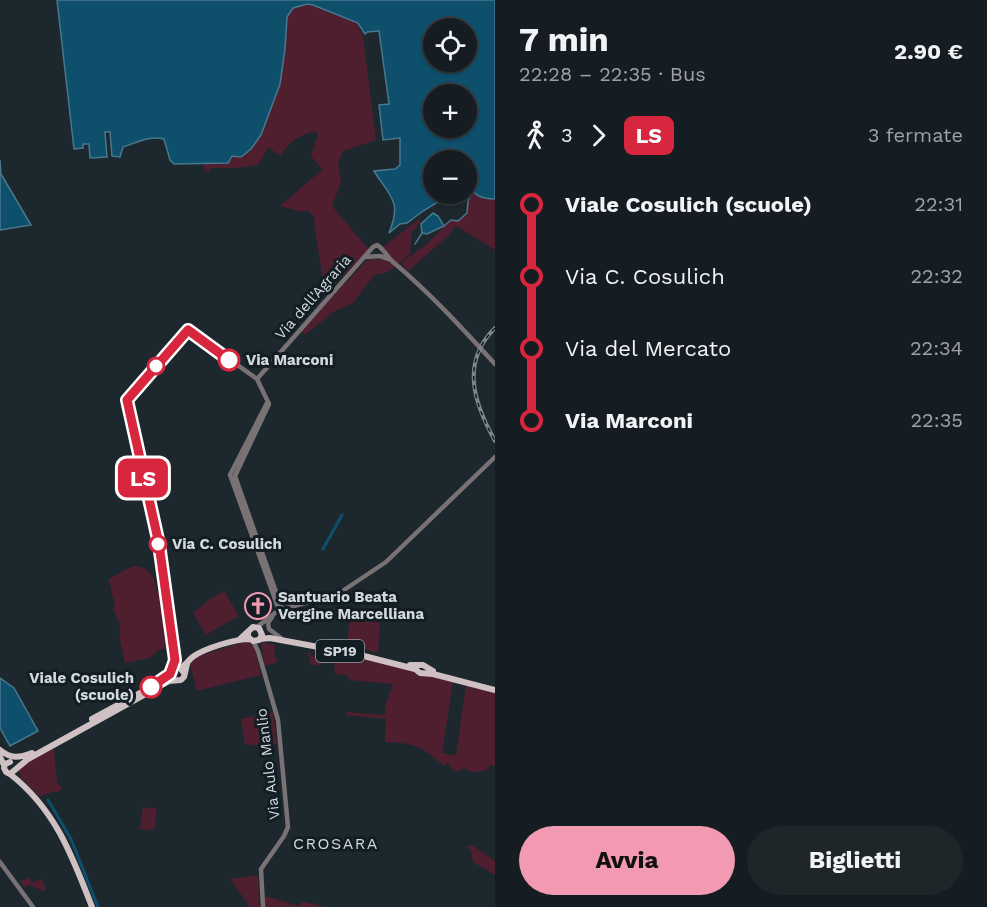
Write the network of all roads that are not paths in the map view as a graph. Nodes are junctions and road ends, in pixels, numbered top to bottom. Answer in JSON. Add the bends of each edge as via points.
{"nodes":[{"id":1,"x":371,"y":250,"type":"junction"},
{"id":2,"x":379,"y":254,"type":"junction"},
{"id":3,"x":363,"y":258,"type":"junction"},
{"id":4,"x":495,"y":364,"type":"edge"},
{"id":5,"x":257,"y":379,"type":"junction"},
{"id":6,"x":495,"y":457,"type":"edge"},
{"id":7,"x":279,"y":611,"type":"junction"},
{"id":8,"x":256,"y":635,"type":"junction"},
{"id":9,"x":281,"y":638,"type":"junction"},
{"id":10,"x":422,"y":669,"type":"junction"},
{"id":11,"x":177,"y":672,"type":"junction"},
{"id":12,"x":495,"y":688,"type":"edge"},
{"id":13,"x":36,"y":752,"type":"junction"},
{"id":14,"x":0,"y":753,"type":"edge"},
{"id":15,"x":11,"y":767,"type":"junction"},
{"id":16,"x":0,"y":862,"type":"edge"},
{"id":17,"x":33,"y":905,"type":"edge"},
{"id":18,"x":92,"y":907,"type":"edge"},
{"id":19,"x":263,"y":907,"type":"edge"}],
"edges":[{"from":1,"to":2,"type":"street"},
{"from":1,"to":2,"type":"street","name":"Via dell'Agraria","via":[[377,245]]},
{"from":1,"to":3,"type":"street","name":"Via dell'Agraria"},
{"from":2,"to":3,"type":"street","name":"Via dell'Agraria"},
{"from":2,"to":4,"type":"street","via":[[430,295]]},
{"from":3,"to":5,"type":"street","name":"Via dell'Agraria"},
{"from":5,"to":7,"type":"street","via":[[266,405],[232,476]]},
{"from":5,"to":11,"type":"street","via":[[188,330],[127,400],[159,544]]},
{"from":6,"to":7,"type":"street","via":[[391,558],[338,594]]},
{"from":7,"to":8,"type":"street","via":[[265,621]]},
{"from":7,"to":9,"type":"street","via":[[268,627]]},
{"from":8,"to":9,"type":"main road","number":"SP19"},
{"from":8,"to":10,"type":"main road","number":"SP19"},
{"from":8,"to":11,"type":"main road","via":[[198,654]]},
{"from":8,"to":19,"type":"street","name":"Via Aulo Manlio","via":[[278,720],[288,827],[261,869]]},
{"from":9,"to":10,"type":"main road","number":"SP19","via":[[348,649]]},
{"from":10,"to":12,"type":"main road","number":"SP19"},
{"from":11,"to":13,"type":"main road"},
{"from":11,"to":15,"type":"main road","via":[[169,681]]},
{"from":13,"to":14,"type":"main road","via":[[16,758]]},
{"from":13,"to":15,"type":"main road"},
{"from":14,"to":15,"type":"main road"},
{"from":15,"to":18,"type":"main road","via":[[65,840]]},
{"from":16,"to":17,"type":"street"}]}
